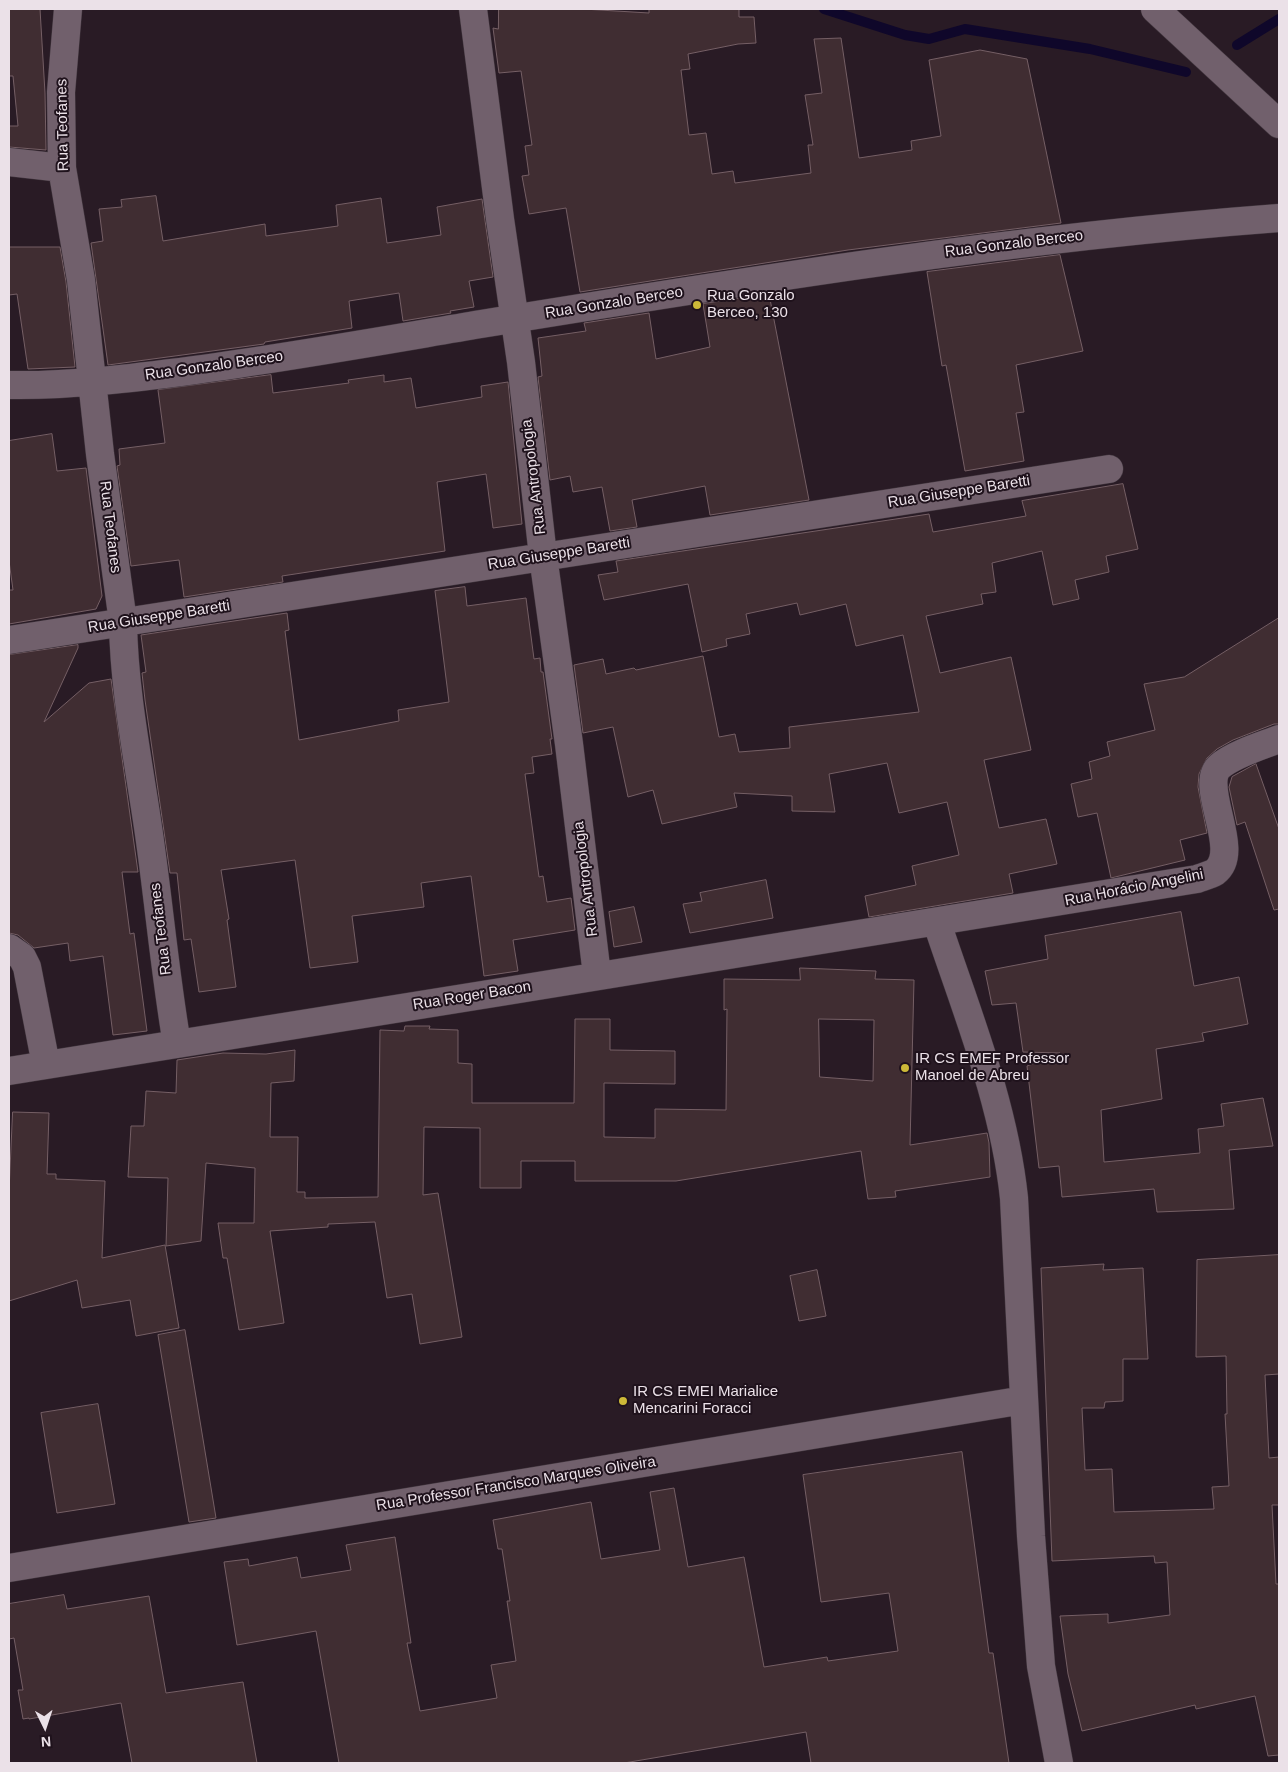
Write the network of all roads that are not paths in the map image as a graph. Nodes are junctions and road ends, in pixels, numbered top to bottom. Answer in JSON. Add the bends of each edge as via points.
{"nodes":[{"id":1,"x":68,"y":9,"type":"edge"},
{"id":2,"x":473,"y":9,"type":"edge"},
{"id":3,"x":1155,"y":9,"type":"edge"},
{"id":4,"x":1279,"y":124,"type":"edge"},
{"id":5,"x":9,"y":162,"type":"edge"},
{"id":6,"x":62,"y":168,"type":"junction"},
{"id":7,"x":1279,"y":218,"type":"edge"},
{"id":8,"x":514,"y":319,"type":"junction"},
{"id":9,"x":92,"y":381,"type":"junction"},
{"id":10,"x":9,"y":385,"type":"edge"},
{"id":11,"x":1109,"y":469,"type":"dead end"},
{"id":12,"x":543,"y":556,"type":"junction"},
{"id":13,"x":123,"y":622,"type":"junction"},
{"id":14,"x":9,"y":640,"type":"edge"},
{"id":15,"x":1279,"y":739,"type":"edge"},
{"id":16,"x":936,"y":923,"type":"junction"},
{"id":17,"x":9,"y":948,"type":"edge"},
{"id":18,"x":597,"y":975,"type":"junction"},
{"id":19,"x":178,"y":1044,"type":"junction"},
{"id":20,"x":46,"y":1065,"type":"junction"},
{"id":21,"x":9,"y":1071,"type":"edge"},
{"id":22,"x":1024,"y":1400,"type":"junction"},
{"id":23,"x":9,"y":1568,"type":"edge"},
{"id":24,"x":1059,"y":1763,"type":"edge"}],
"edges":[{"from":1,"to":6,"type":"street","name":"Rua Teofanes","via":[[61,92]]},
{"from":2,"to":8,"type":"street","name":"Rua Antropologia"},
{"from":3,"to":4,"type":"street"},
{"from":5,"to":6,"type":"street"},
{"from":6,"to":9,"type":"street","name":"Rua Teofanes","via":[[81,280]]},
{"from":7,"to":8,"type":"street","name":"Rua Gonzalo Berceo","via":[[1172,226],[943,252]]},
{"from":8,"to":9,"type":"street","name":"Rua Gonzalo Berceo","via":[[234,364]]},
{"from":8,"to":12,"type":"street","name":"Rua Antropologia"},
{"from":9,"to":10,"type":"street","name":"Rua Gonzalo Berceo"},
{"from":9,"to":13,"type":"street","name":"Rua Teofanes"},
{"from":11,"to":12,"type":"street","name":"Rua Giuseppe Baretti"},
{"from":12,"to":13,"type":"street","name":"Rua Giuseppe Baretti"},
{"from":12,"to":18,"type":"street","name":"Rua Antropologia"},
{"from":13,"to":14,"type":"street","name":"Rua Giuseppe Baretti"},
{"from":13,"to":19,"type":"street","name":"Rua Teofanes","via":[[130,701]]},
{"from":15,"to":16,"type":"street","name":"Rua Horácio Angelini","via":[[1218,767],[1213,778],[1213,791],[1224,841],[1223,859],[1216,872],[1197,879]]},
{"from":16,"to":18,"type":"street","name":"Rua Roger Bacon"},
{"from":16,"to":22,"type":"street","via":[[977,1043],[1009,1155]]},
{"from":17,"to":20,"type":"street","via":[[22,957],[27,967]]},
{"from":18,"to":19,"type":"street","name":"Rua Roger Bacon"},
{"from":19,"to":20,"type":"street","name":"Rua Roger Bacon"},
{"from":20,"to":21,"type":"street","name":"Rua Roger Bacon"},
{"from":22,"to":23,"type":"street","name":"Rua Professor Francisco Marques Oliveira"},
{"from":22,"to":24,"type":"street","via":[[1041,1666]]}]}
